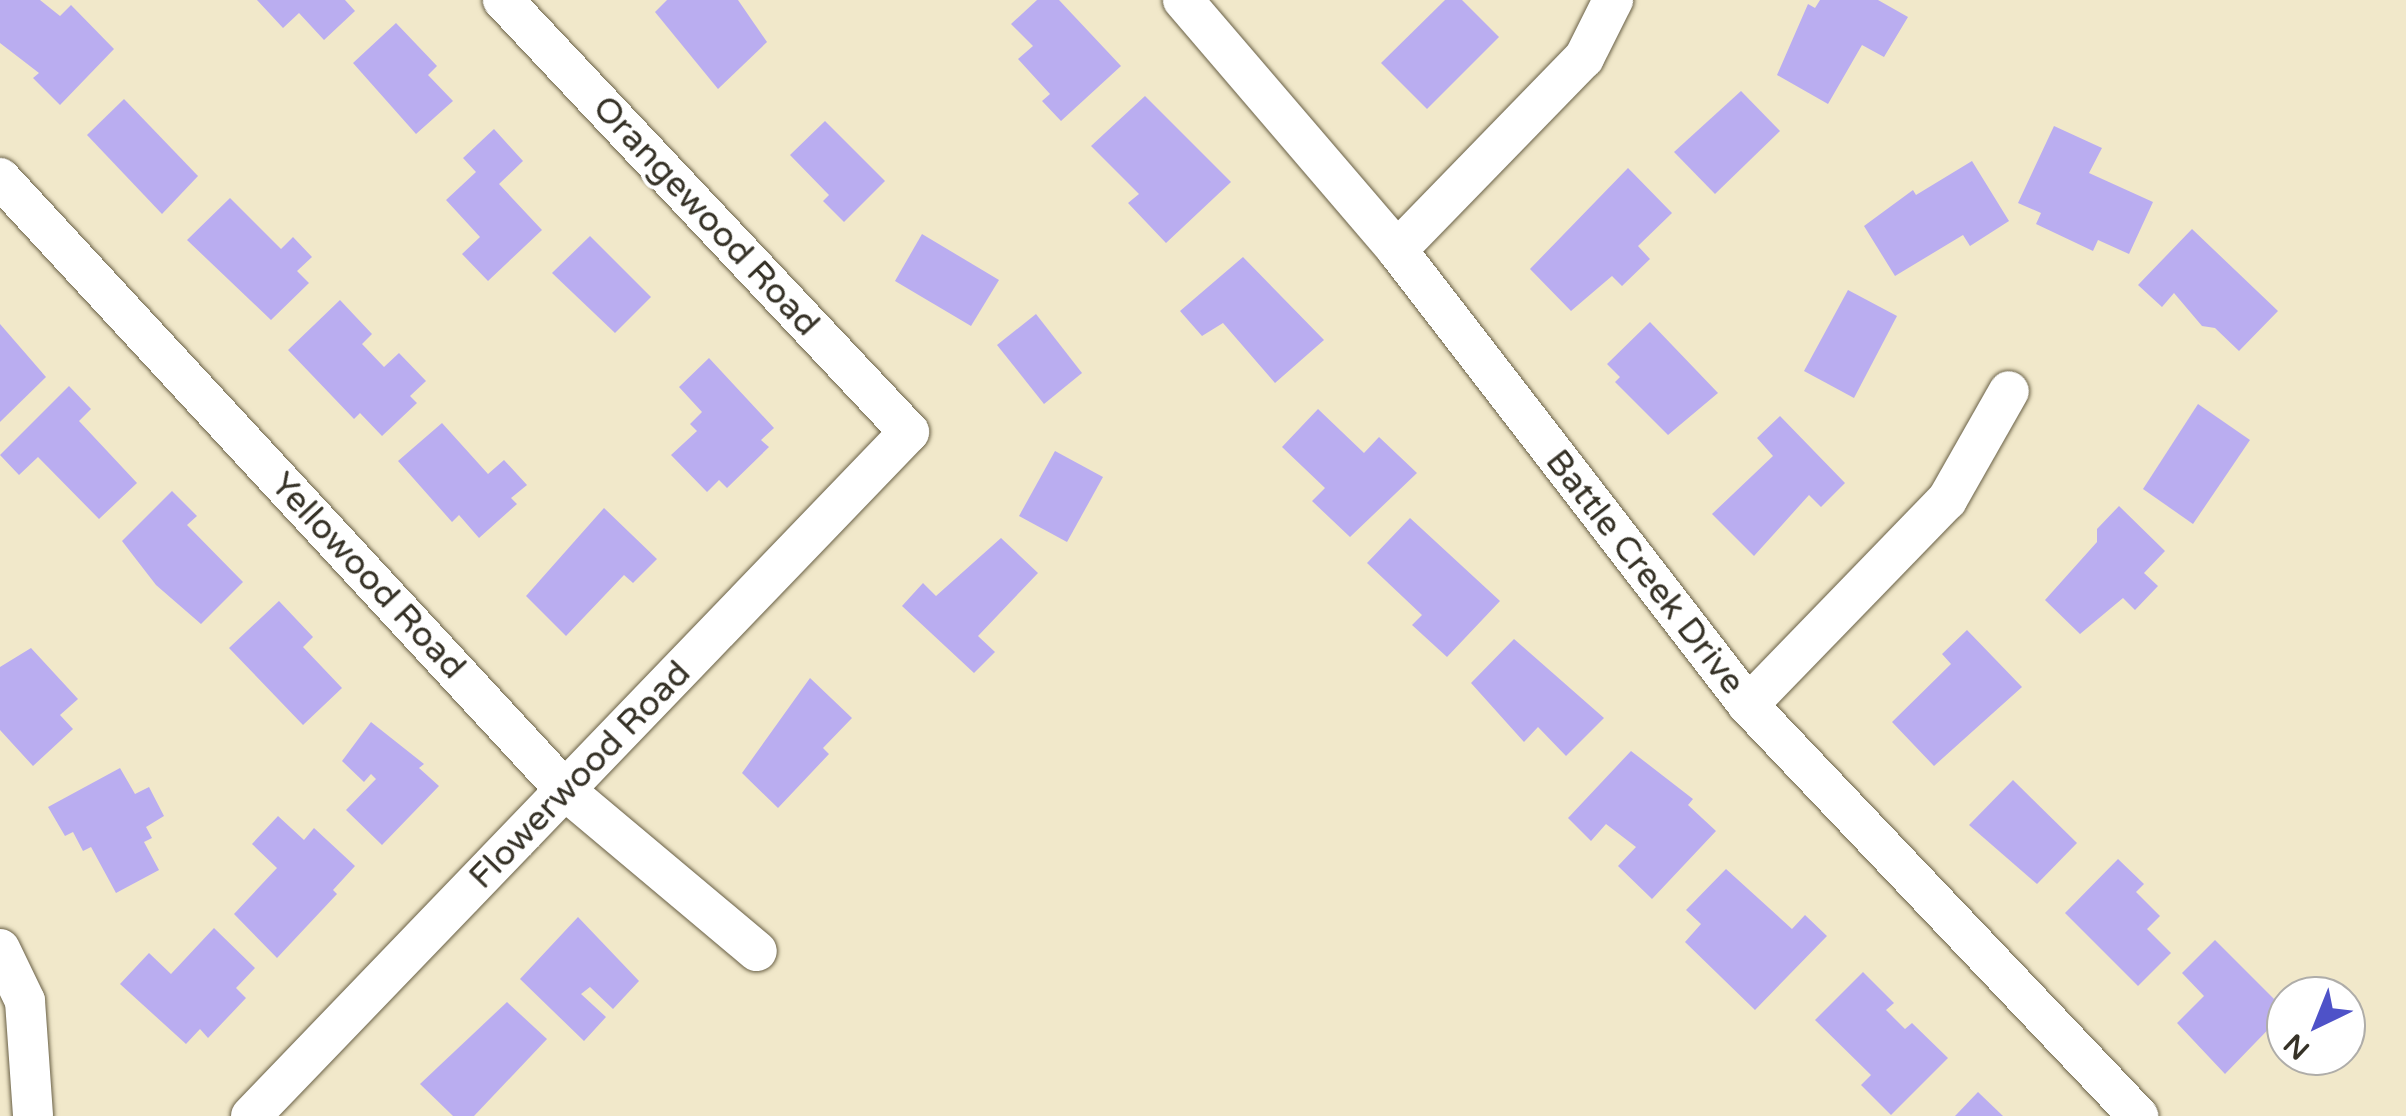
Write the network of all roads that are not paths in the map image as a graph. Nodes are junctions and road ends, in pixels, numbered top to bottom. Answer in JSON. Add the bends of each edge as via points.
{"nodes":[{"id":1,"x":503,"y":0,"type":"edge"},
{"id":2,"x":1182,"y":0,"type":"edge"},
{"id":3,"x":1613,"y":0,"type":"edge"},
{"id":4,"x":0,"y":178,"type":"edge"},
{"id":5,"x":1397,"y":250,"type":"junction"},
{"id":6,"x":2008,"y":391,"type":"dead end"},
{"id":7,"x":908,"y":432,"type":"joint"},
{"id":8,"x":1748,"y":705,"type":"junction"},
{"id":9,"x":566,"y":791,"type":"junction"},
{"id":10,"x":0,"y":948,"type":"edge"},
{"id":11,"x":756,"y":952,"type":"dead end"},
{"id":12,"x":33,"y":1116,"type":"edge"},
{"id":13,"x":250,"y":1116,"type":"edge"},
{"id":14,"x":2138,"y":1116,"type":"edge"}],
"edges":[{"from":1,"to":7,"type":"street","name":"Orangewood Road"},
{"from":2,"to":5,"type":"street","name":"Battle Creek Drive"},
{"from":3,"to":5,"type":"street","via":[[1584,58]]},
{"from":4,"to":9,"type":"street","name":"Yellowood Road"},
{"from":5,"to":8,"type":"street","name":"Battle Creek Drive"},
{"from":6,"to":8,"type":"street","via":[[1947,500]]},
{"from":7,"to":9,"type":"street","name":"Flowerwood Road"},
{"from":8,"to":14,"type":"street","name":"Battle Creek Drive"},
{"from":9,"to":11,"type":"street","name":"Yellowood Road"},
{"from":9,"to":13,"type":"street","name":"Flowerwood Road"},
{"from":10,"to":12,"type":"street","via":[[25,1001]]}]}
